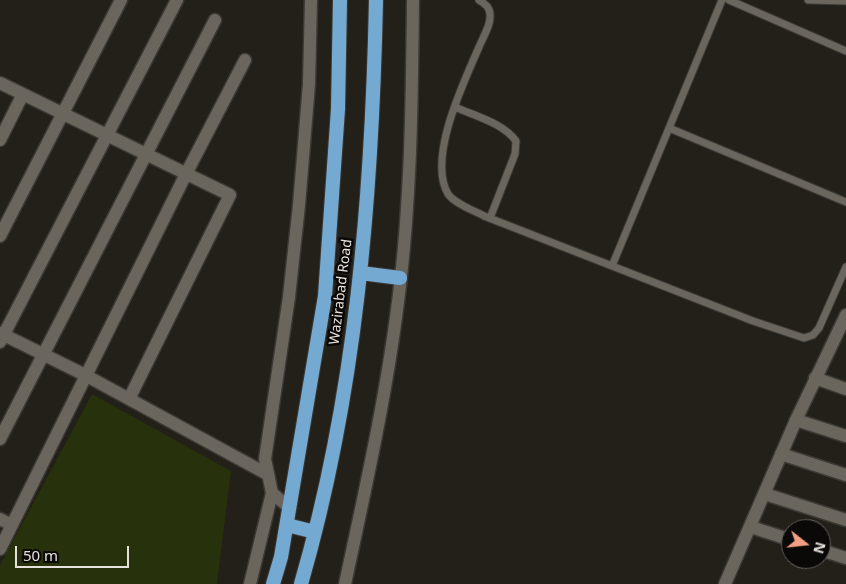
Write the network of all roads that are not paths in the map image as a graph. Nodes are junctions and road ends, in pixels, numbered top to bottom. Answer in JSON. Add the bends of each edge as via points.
{"nodes":[{"id":1,"x":121,"y":0,"type":"edge"},
{"id":2,"x":177,"y":0,"type":"edge"},
{"id":3,"x":311,"y":0,"type":"edge"},
{"id":4,"x":340,"y":0,"type":"edge"},
{"id":5,"x":376,"y":0,"type":"edge"},
{"id":6,"x":413,"y":0,"type":"edge"},
{"id":7,"x":480,"y":0,"type":"edge"},
{"id":8,"x":722,"y":0,"type":"edge"},
{"id":9,"x":729,"y":0,"type":"edge"},
{"id":10,"x":808,"y":0,"type":"edge"},
{"id":11,"x":846,"y":0,"type":"edge"},
{"id":12,"x":488,"y":2,"type":"edge"},
{"id":13,"x":215,"y":20,"type":"dead end"},
{"id":14,"x":846,"y":52,"type":"edge"},
{"id":15,"x":245,"y":60,"type":"dead end"},
{"id":16,"x":0,"y":83,"type":"edge"},
{"id":17,"x":24,"y":94,"type":"junction"},
{"id":18,"x":455,"y":107,"type":"junction"},
{"id":19,"x":64,"y":114,"type":"junction"},
{"id":20,"x":669,"y":128,"type":"junction"},
{"id":21,"x":106,"y":135,"type":"junction"},
{"id":22,"x":0,"y":140,"type":"edge"},
{"id":23,"x":146,"y":155,"type":"junction"},
{"id":24,"x":186,"y":174,"type":"junction"},
{"id":25,"x":846,"y":202,"type":"edge"},
{"id":26,"x":490,"y":218,"type":"junction"},
{"id":27,"x":0,"y":236,"type":"edge"},
{"id":28,"x":612,"y":266,"type":"junction"},
{"id":29,"x":846,"y":268,"type":"edge"},
{"id":30,"x":361,"y":273,"type":"junction"},
{"id":31,"x":400,"y":278,"type":"junction"},
{"id":32,"x":846,"y":315,"type":"edge"},
{"id":33,"x":1,"y":337,"type":"edge"},
{"id":34,"x":42,"y":354,"type":"junction"},
{"id":35,"x":85,"y":375,"type":"junction"},
{"id":36,"x":816,"y":378,"type":"junction"},
{"id":37,"x":846,"y":389,"type":"edge"},
{"id":38,"x":129,"y":399,"type":"junction"},
{"id":39,"x":796,"y":420,"type":"junction"},
{"id":40,"x":846,"y":436,"type":"edge"},
{"id":41,"x":0,"y":439,"type":"edge"},
{"id":42,"x":781,"y":454,"type":"junction"},
{"id":43,"x":267,"y":474,"type":"junction"},
{"id":44,"x":846,"y":474,"type":"edge"},
{"id":45,"x":272,"y":493,"type":"junction"},
{"id":46,"x":765,"y":494,"type":"junction"},
{"id":47,"x":290,"y":508,"type":"junction"},
{"id":48,"x":0,"y":519,"type":"edge"},
{"id":49,"x":846,"y":520,"type":"edge"},
{"id":50,"x":287,"y":524,"type":"junction"},
{"id":51,"x":12,"y":525,"type":"junction"},
{"id":52,"x":751,"y":527,"type":"junction"},
{"id":53,"x":315,"y":532,"type":"junction"},
{"id":54,"x":781,"y":537,"type":"edge"},
{"id":55,"x":0,"y":549,"type":"edge"},
{"id":56,"x":831,"y":553,"type":"edge"},
{"id":57,"x":846,"y":558,"type":"edge"},
{"id":58,"x":250,"y":584,"type":"edge"},
{"id":59,"x":273,"y":584,"type":"edge"},
{"id":60,"x":301,"y":584,"type":"edge"},
{"id":61,"x":345,"y":584,"type":"edge"},
{"id":62,"x":725,"y":584,"type":"edge"}],
"edges":[{"from":1,"to":19,"type":"street"},
{"from":2,"to":21,"type":"street"},
{"from":3,"to":43,"type":"street","via":[[309,84],[299,205],[289,297],[265,449]]},
{"from":4,"to":47,"type":"highway","name":"Wazirabad Road","via":[[338,109],[325,296]]},
{"from":5,"to":30,"type":"highway","name":"Wazirabad Road","via":[[374,122]]},
{"from":6,"to":31,"type":"street","via":[[412,138]]},
{"from":7,"to":12,"type":"lane"},
{"from":8,"to":20,"type":"lane"},
{"from":9,"to":14,"type":"lane"},
{"from":10,"to":11,"type":"lane"},
{"from":12,"to":18,"type":"lane","via":[[487,28]]},
{"from":13,"to":23,"type":"street"},
{"from":15,"to":24,"type":"street"},
{"from":16,"to":17,"type":"street"},
{"from":17,"to":19,"type":"street"},
{"from":17,"to":22,"type":"street"},
{"from":18,"to":26,"type":"lane","via":[[444,147],[444,185],[449,196]]},
{"from":18,"to":26,"type":"lane","via":[[502,128],[516,141],[515,154]]},
{"from":19,"to":21,"type":"street"},
{"from":19,"to":27,"type":"street"},
{"from":20,"to":25,"type":"lane"},
{"from":20,"to":28,"type":"lane"},
{"from":21,"to":23,"type":"street"},
{"from":21,"to":33,"type":"street"},
{"from":23,"to":24,"type":"street"},
{"from":23,"to":34,"type":"street"},
{"from":24,"to":35,"type":"street"},
{"from":24,"to":38,"type":"street","via":[[230,195]]},
{"from":26,"to":28,"type":"lane"},
{"from":28,"to":29,"type":"lane","via":[[804,338],[819,328]]},
{"from":30,"to":31,"type":"highway"},
{"from":30,"to":53,"type":"highway","name":"Wazirabad Road","via":[[337,437]]},
{"from":31,"to":61,"type":"street","via":[[374,447]]},
{"from":32,"to":36,"type":"street"},
{"from":33,"to":34,"type":"street"},
{"from":34,"to":35,"type":"street"},
{"from":34,"to":41,"type":"street"},
{"from":35,"to":38,"type":"street"},
{"from":35,"to":51,"type":"street"},
{"from":36,"to":37,"type":"street"},
{"from":36,"to":39,"type":"street"},
{"from":38,"to":43,"type":"street"},
{"from":39,"to":40,"type":"street"},
{"from":39,"to":42,"type":"street"},
{"from":42,"to":44,"type":"street"},
{"from":42,"to":46,"type":"street"},
{"from":43,"to":45,"type":"street"},
{"from":45,"to":47,"type":"street"},
{"from":45,"to":58,"type":"street"},
{"from":46,"to":49,"type":"street"},
{"from":46,"to":52,"type":"street"},
{"from":47,"to":50,"type":"highway","name":"Wazirabad Road"},
{"from":48,"to":51,"type":"street"},
{"from":50,"to":53,"type":"highway"},
{"from":50,"to":59,"type":"highway","name":"Wazirabad Road"},
{"from":51,"to":55,"type":"street"},
{"from":52,"to":54,"type":"street"},
{"from":52,"to":62,"type":"street"},
{"from":53,"to":60,"type":"highway","name":"Wazirabad Road"},
{"from":56,"to":57,"type":"street"}]}
